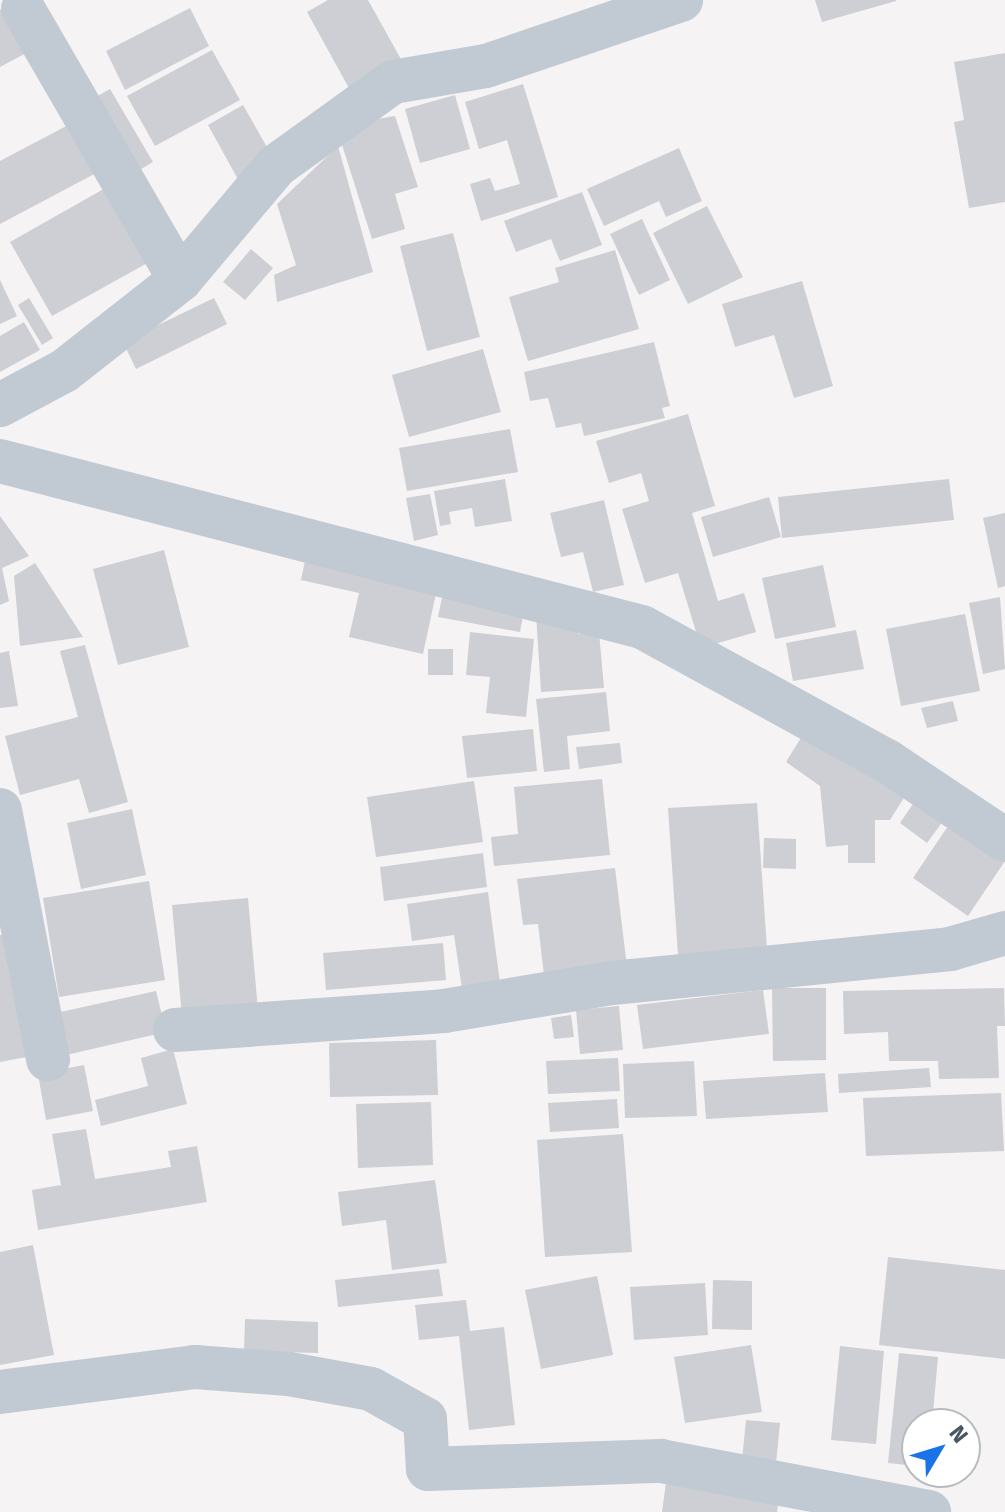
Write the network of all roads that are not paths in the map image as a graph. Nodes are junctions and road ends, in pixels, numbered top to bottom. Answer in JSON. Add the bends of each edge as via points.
{"nodes":[{"id":1,"x":681,"y":0,"type":"edge"},
{"id":2,"x":23,"y":9,"type":"dead end"},
{"id":3,"x":180,"y":280,"type":"junction"},
{"id":4,"x":0,"y":405,"type":"edge"},
{"id":5,"x":0,"y":461,"type":"edge"},
{"id":6,"x":0,"y":810,"type":"edge"},
{"id":7,"x":1005,"y":840,"type":"edge"},
{"id":8,"x":1005,"y":933,"type":"edge"},
{"id":9,"x":175,"y":1030,"type":"dead end"},
{"id":10,"x":48,"y":1059,"type":"dead end"},
{"id":11,"x":0,"y":1392,"type":"edge"},
{"id":12,"x":929,"y":1512,"type":"edge"}],
"edges":[{"from":1,"to":3,"type":"street","via":[[486,66],[393,82],[276,166]]},
{"from":2,"to":3,"type":"street"},
{"from":3,"to":4,"type":"street","via":[[64,371]]},
{"from":5,"to":7,"type":"street","via":[[642,627],[887,761]]},
{"from":6,"to":10,"type":"street"},
{"from":8,"to":9,"type":"street","via":[[950,949],[643,979],[444,1011]]},
{"from":11,"to":12,"type":"street","via":[[195,1367],[289,1374],[371,1389],[425,1419],[428,1469],[661,1461]]}]}
